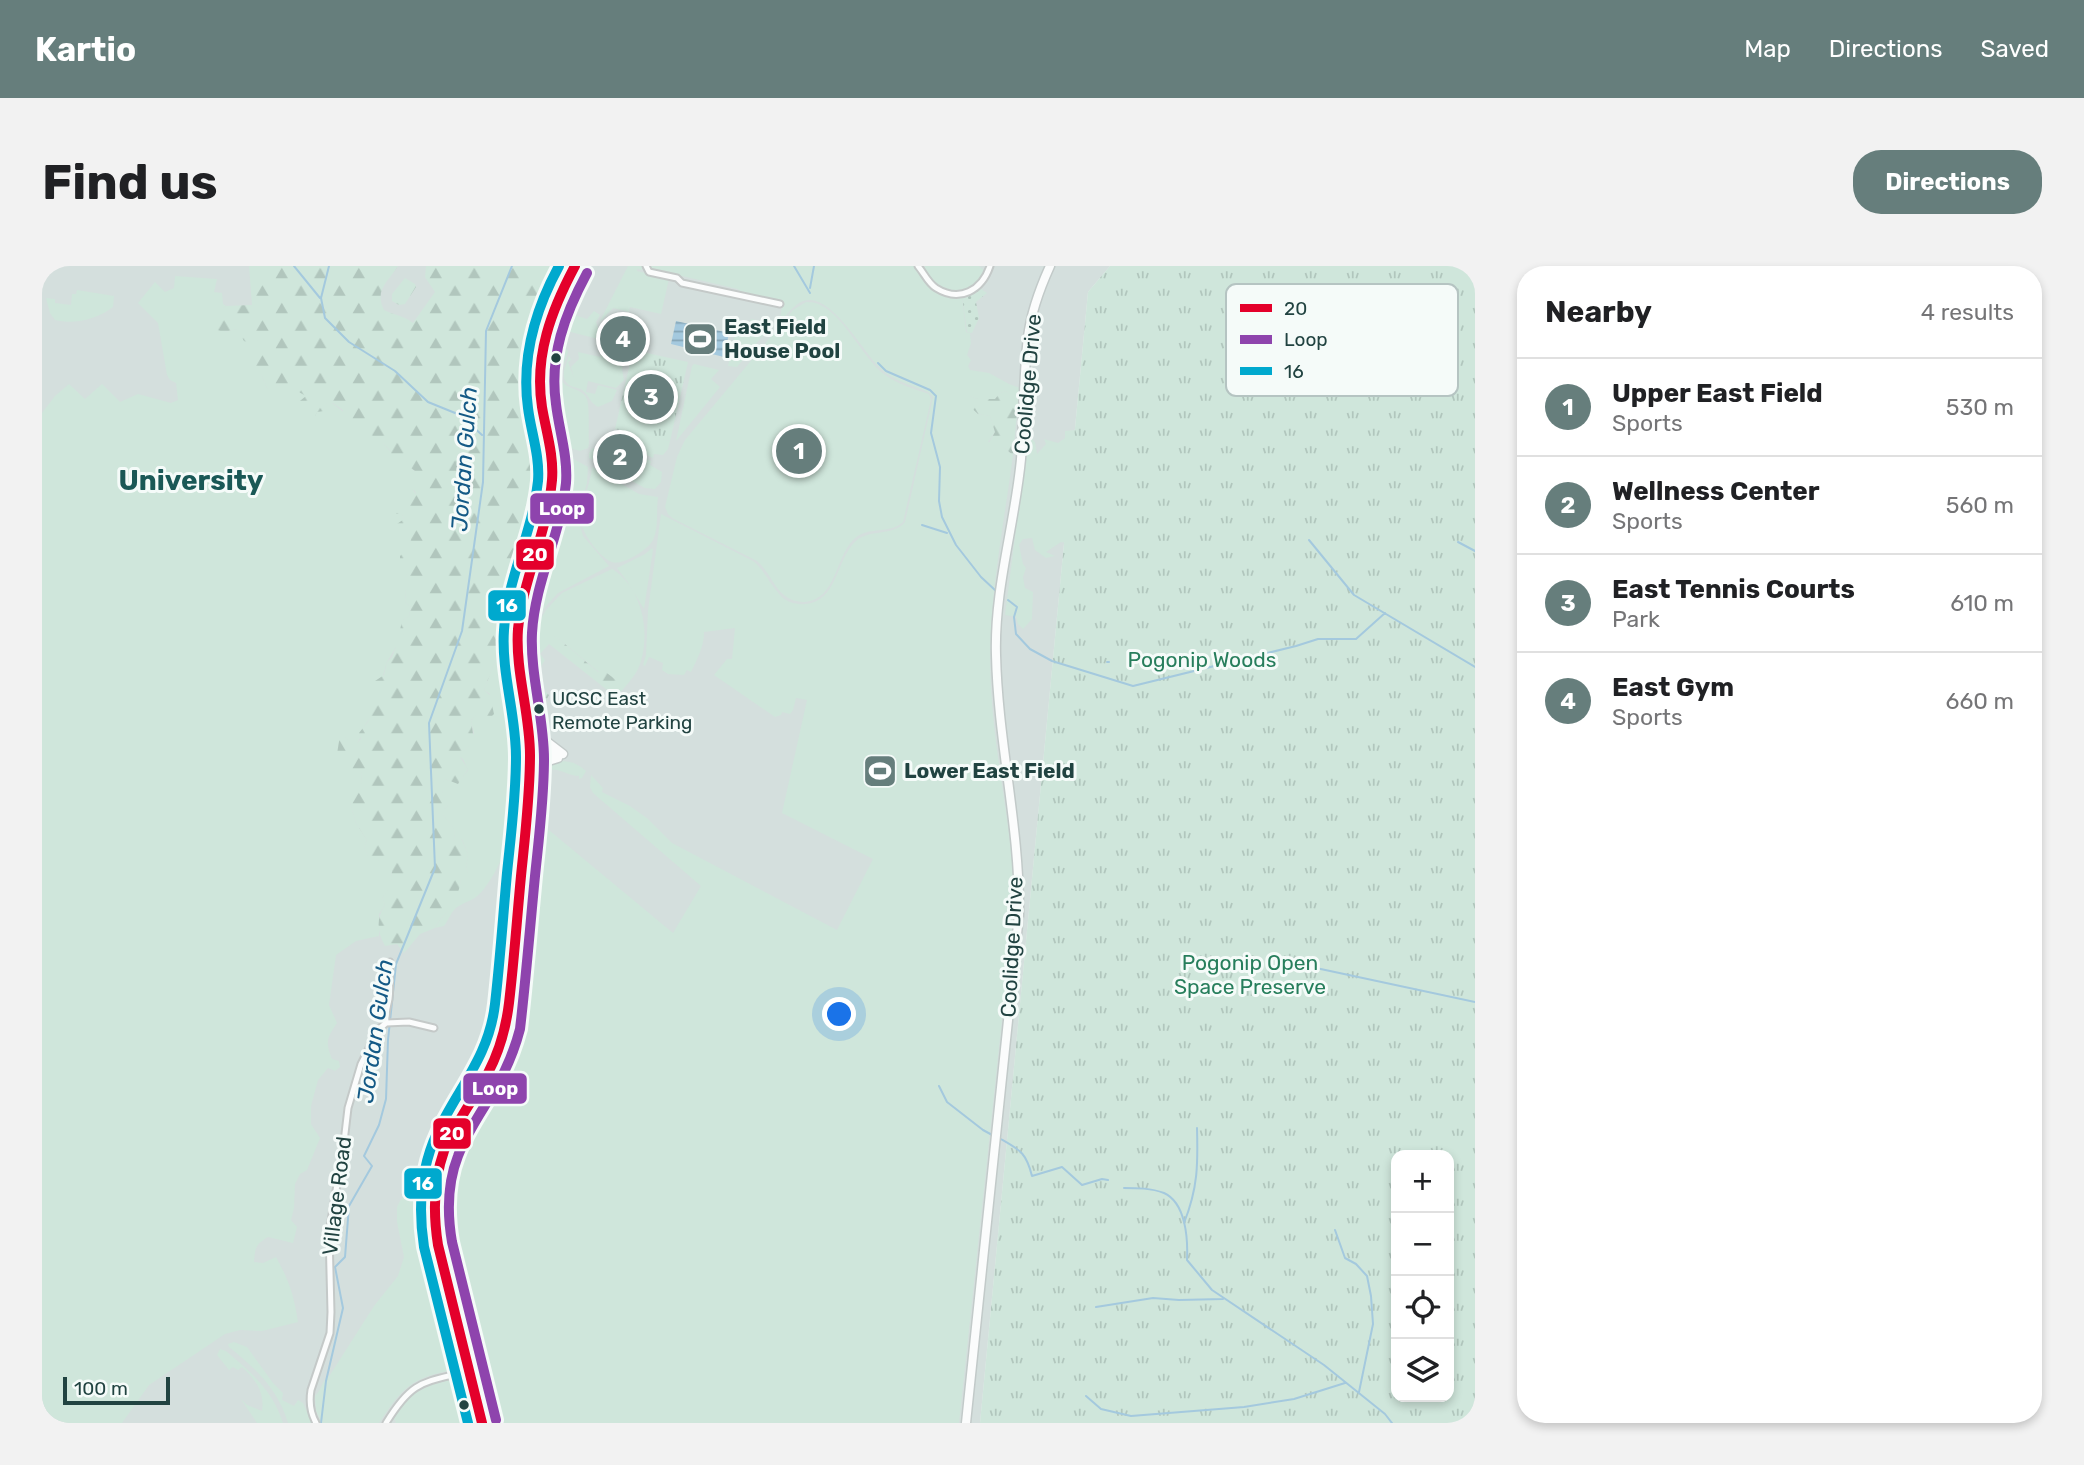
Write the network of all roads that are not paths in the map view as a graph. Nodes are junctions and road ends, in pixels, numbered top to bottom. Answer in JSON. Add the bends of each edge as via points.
{"nodes":[{"id":1,"x":575,"y":266,"type":"edge"},
{"id":2,"x":646,"y":266,"type":"edge"},
{"id":3,"x":918,"y":266,"type":"edge"},
{"id":4,"x":990,"y":266,"type":"edge"},
{"id":5,"x":1050,"y":266,"type":"edge"},
{"id":6,"x":780,"y":304,"type":"dead end"},
{"id":7,"x":529,"y":728,"type":"junction"},
{"id":8,"x":530,"y":752,"type":"junction"},
{"id":9,"x":561,"y":756,"type":"junction"},
{"id":10,"x":530,"y":779,"type":"junction"},
{"id":11,"x":390,"y":962,"type":"dead end"},
{"id":12,"x":387,"y":1023,"type":"junction"},
{"id":13,"x":434,"y":1028,"type":"dead end"},
{"id":14,"x":469,"y":1371,"type":"junction"},
{"id":15,"x":316,"y":1423,"type":"edge"},
{"id":16,"x":386,"y":1423,"type":"edge"},
{"id":17,"x":482,"y":1423,"type":"edge"},
{"id":18,"x":966,"y":1423,"type":"edge"}],
"edges":[{"from":1,"to":7,"type":"main road","via":[[551,313],[541,360],[541,397],[552,472],[518,630]]},
{"from":2,"to":6,"type":"street","via":[[649,272],[682,283]]},
{"from":3,"to":4,"type":"street","via":[[939,290],[958,294],[978,288]]},
{"from":5,"to":18,"type":"main road","name":"Coolidge Drive","via":[[1028,337],[1021,461],[996,642],[1019,915]]},
{"from":7,"to":8,"type":"main road"},
{"from":7,"to":9,"type":"main road"},
{"from":8,"to":9,"type":"main road"},
{"from":8,"to":10,"type":"main road"},
{"from":9,"to":10,"type":"main road","via":[[542,763]]},
{"from":10,"to":14,"type":"main road","via":[[503,1038],[489,1074],[450,1138],[435,1192],[436,1235]]},
{"from":11,"to":12,"type":"street"},
{"from":12,"to":13,"type":"street"},
{"from":12,"to":15,"type":"street","name":"Village Road","via":[[378,1030],[361,1064],[348,1108],[329,1233],[330,1333],[309,1399]]},
{"from":14,"to":16,"type":"street","via":[[416,1387]]},
{"from":14,"to":17,"type":"main road"}]}
